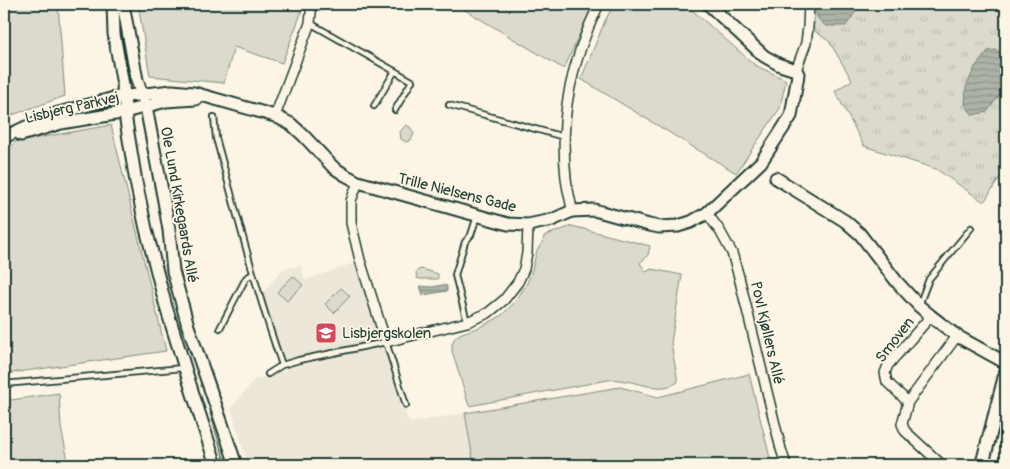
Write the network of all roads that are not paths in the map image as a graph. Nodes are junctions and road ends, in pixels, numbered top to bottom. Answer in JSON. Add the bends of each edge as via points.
{"nodes":[{"id":1,"x":113,"y":4,"type":"edge"},
{"id":2,"x":123,"y":4,"type":"edge"},
{"id":3,"x":311,"y":4,"type":"edge"},
{"id":4,"x":599,"y":4,"type":"edge"},
{"id":5,"x":708,"y":4,"type":"edge"},
{"id":6,"x":809,"y":4,"type":"edge"},
{"id":7,"x":310,"y":23,"type":"junction"},
{"id":8,"x":796,"y":70,"type":"junction"},
{"id":9,"x":395,"y":71,"type":"junction"},
{"id":10,"x":142,"y":94,"type":"junction"},
{"id":11,"x":124,"y":96,"type":"junction"},
{"id":12,"x":215,"y":100,"type":"junction"},
{"id":13,"x":449,"y":105,"type":"dead end"},
{"id":14,"x":374,"y":106,"type":"dead end"},
{"id":15,"x":146,"y":107,"type":"junction"},
{"id":16,"x":395,"y":110,"type":"dead end"},
{"id":17,"x":126,"y":112,"type":"junction"},
{"id":18,"x":214,"y":116,"type":"dead end"},
{"id":19,"x":275,"y":116,"type":"junction"},
{"id":20,"x":564,"y":136,"type":"junction"},
{"id":21,"x":4,"y":139,"type":"edge"},
{"id":22,"x":776,"y":178,"type":"dead end"},
{"id":23,"x":358,"y":182,"type":"junction"},
{"id":24,"x":572,"y":211,"type":"junction"},
{"id":25,"x":707,"y":213,"type":"junction"},
{"id":26,"x":477,"y":216,"type":"junction"},
{"id":27,"x":528,"y":225,"type":"junction"},
{"id":28,"x":970,"y":228,"type":"dead end"},
{"id":29,"x":253,"y":274,"type":"junction"},
{"id":30,"x":919,"y":306,"type":"junction"},
{"id":31,"x":932,"y":316,"type":"junction"},
{"id":32,"x":467,"y":322,"type":"junction"},
{"id":33,"x":220,"y":328,"type":"dead end"},
{"id":34,"x":957,"y":336,"type":"junction"},
{"id":35,"x":386,"y":342,"type":"junction"},
{"id":36,"x":1006,"y":363,"type":"edge"},
{"id":37,"x":282,"y":365,"type":"junction"},
{"id":38,"x":185,"y":368,"type":"junction"},
{"id":39,"x":1006,"y":372,"type":"edge"},
{"id":40,"x":268,"y":374,"type":"dead end"},
{"id":41,"x":4,"y":384,"type":"edge"},
{"id":42,"x":908,"y":402,"type":"junction"},
{"id":43,"x":406,"y":405,"type":"dead end"},
{"id":44,"x":983,"y":463,"type":"edge"},
{"id":45,"x":216,"y":465,"type":"edge"},
{"id":46,"x":236,"y":465,"type":"edge"},
{"id":47,"x":786,"y":465,"type":"edge"},
{"id":48,"x":942,"y":465,"type":"edge"},
{"id":49,"x":1004,"y":465,"type":"edge"}],
"edges":[{"from":1,"to":11,"type":"street","via":[[114,34]]},
{"from":2,"to":10,"type":"street","name":"Ole Lund Kirkegaards Allé"},
{"from":3,"to":7,"type":"street"},
{"from":4,"to":20,"type":"street","via":[[569,87]]},
{"from":5,"to":8,"type":"street","via":[[764,56]]},
{"from":6,"to":8,"type":"street","name":"Trille Nielsens Gade","via":[[806,43]]},
{"from":7,"to":9,"type":"lane"},
{"from":7,"to":19,"type":"street"},
{"from":8,"to":25,"type":"street","name":"Trille Nielsens Gade","via":[[791,116],[782,132],[761,162]]},
{"from":9,"to":14,"type":"lane"},
{"from":9,"to":16,"type":"lane","via":[[412,81]]},
{"from":10,"to":11,"type":"street","name":"Trille Nielsens Gade"},
{"from":10,"to":12,"type":"street","name":"Trille Nielsens Gade","via":[[172,91],[194,93]]},
{"from":10,"to":15,"type":"street","name":"Ole Lund Kirkegaards Allé"},
{"from":11,"to":17,"type":"street"},
{"from":11,"to":21,"type":"street","name":"Lisbjerg Parkvej","via":[[55,114]]},
{"from":12,"to":15,"type":"street","name":"Trille Nielsens Gade","via":[[166,101]]},
{"from":12,"to":19,"type":"street","name":"Trille Nielsens Gade"},
{"from":13,"to":20,"type":"lane"},
{"from":15,"to":17,"type":"street","name":"Lisbjerg Parkvej"},
{"from":15,"to":46,"type":"street","name":"Ole Lund Kirkegaards Allé","via":[[169,230],[173,271],[188,326]]},
{"from":17,"to":21,"type":"street","name":"Lisbjerg Parkvej","via":[[61,123]]},
{"from":17,"to":38,"type":"street","via":[[136,182],[152,256]]},
{"from":18,"to":29,"type":"lane","via":[[216,138]]},
{"from":19,"to":23,"type":"street","name":"Trille Nielsens Gade","via":[[291,124],[333,166]]},
{"from":20,"to":24,"type":"street","via":[[566,179]]},
{"from":22,"to":30,"type":"street","via":[[860,234]]},
{"from":23,"to":26,"type":"street","name":"Trille Nielsens Gade"},
{"from":23,"to":35,"type":"street","via":[[350,210],[351,223]]},
{"from":24,"to":25,"type":"street","name":"Trille Nielsens Gade","via":[[594,210],[664,227],[691,222]]},
{"from":24,"to":27,"type":"street","name":"Trille Nielsens Gade","via":[[552,220]]},
{"from":25,"to":47,"type":"street","name":"Povl Kjøllers Allé","via":[[732,253]]},
{"from":26,"to":27,"type":"street","name":"Trille Nielsens Gade"},
{"from":26,"to":32,"type":"lane","via":[[455,275]]},
{"from":27,"to":32,"type":"street","via":[[527,253],[518,282],[488,313]]},
{"from":28,"to":30,"type":"lane","via":[[929,279]]},
{"from":29,"to":33,"type":"lane","via":[[246,278]]},
{"from":29,"to":37,"type":"lane"},
{"from":30,"to":31,"type":"street"},
{"from":31,"to":34,"type":"street"},
{"from":31,"to":42,"type":"street","name":"Smoven","via":[[888,365],[885,373],[887,382]]},
{"from":32,"to":35,"type":"street"},
{"from":34,"to":36,"type":"street"},
{"from":34,"to":42,"type":"street"},
{"from":35,"to":37,"type":"lane"},
{"from":35,"to":43,"type":"lane"},
{"from":37,"to":40,"type":"lane"},
{"from":38,"to":41,"type":"lane"},
{"from":38,"to":45,"type":"street"},
{"from":39,"to":44,"type":"main road"},
{"from":42,"to":48,"type":"street","via":[[902,424],[905,430]]},
{"from":44,"to":49,"type":"lane"}]}
